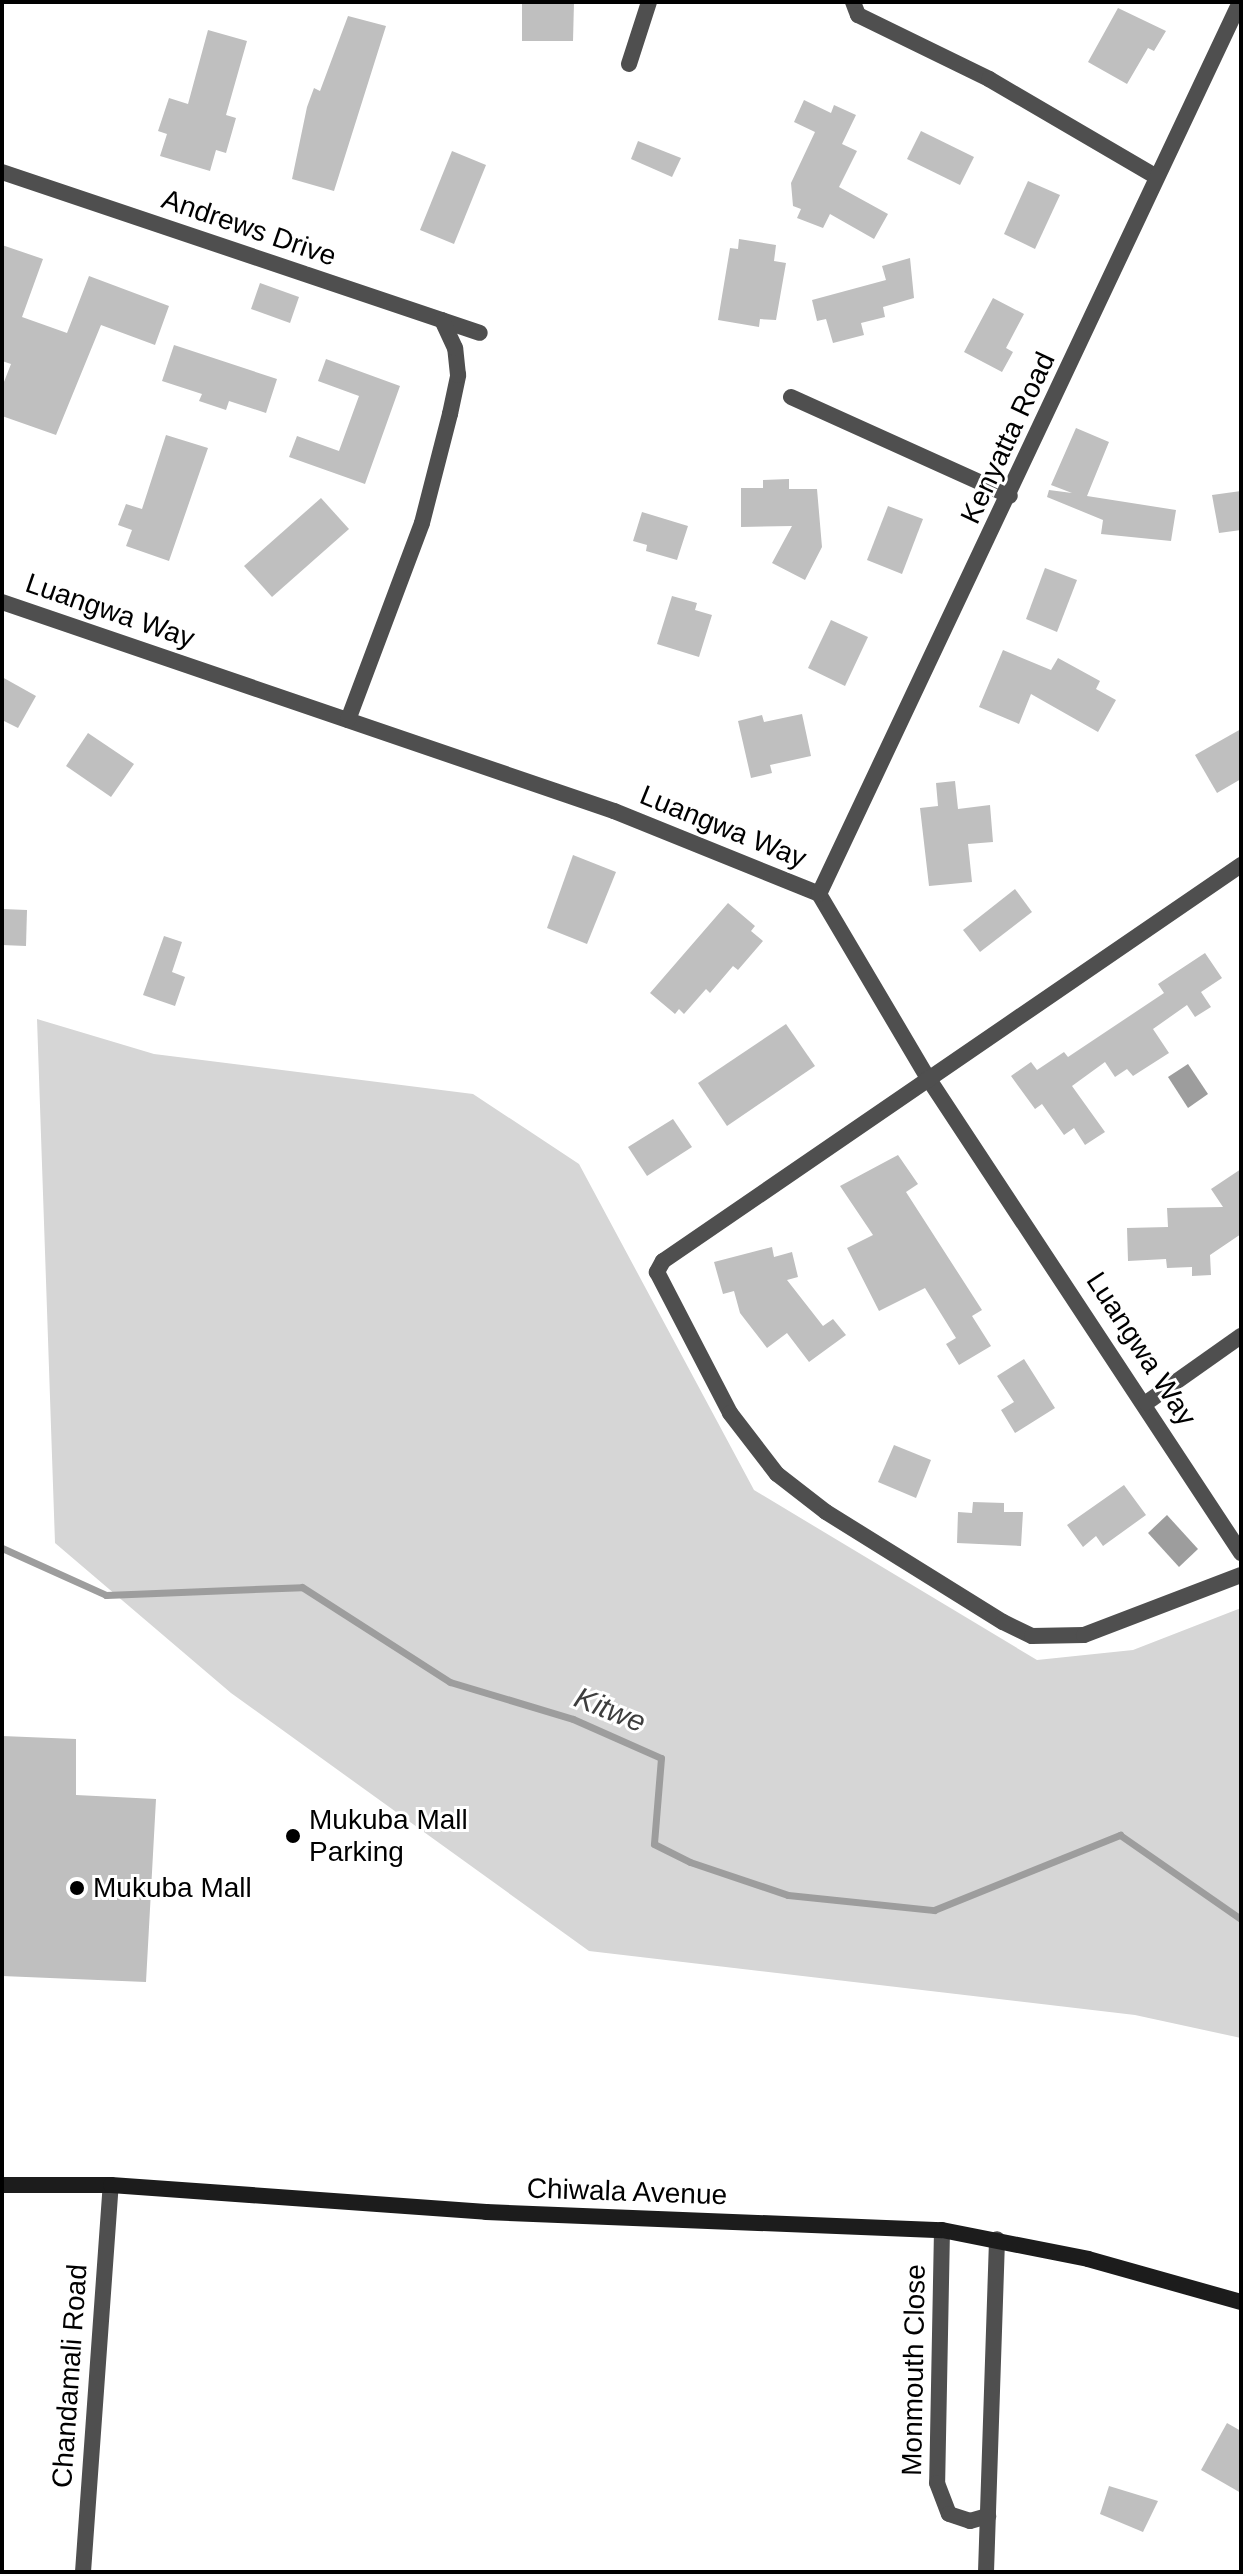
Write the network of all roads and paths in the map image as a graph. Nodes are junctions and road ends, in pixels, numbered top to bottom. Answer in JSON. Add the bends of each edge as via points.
{"nodes":[{"id":1,"x":649,"y":2,"type":"edge"},
{"id":2,"x":853,"y":2,"type":"edge"},
{"id":3,"x":1240,"y":2,"type":"edge"},
{"id":4,"x":629,"y":64,"type":"dead end"},
{"id":5,"x":2,"y":172,"type":"edge"},
{"id":6,"x":1157,"y":177,"type":"junction"},
{"id":7,"x":442,"y":320,"type":"junction"},
{"id":8,"x":480,"y":333,"type":"dead end"},
{"id":9,"x":791,"y":397,"type":"dead end"},
{"id":10,"x":1010,"y":496,"type":"junction"},
{"id":11,"x":2,"y":602,"type":"edge"},
{"id":12,"x":348,"y":720,"type":"junction"},
{"id":13,"x":1241,"y":865,"type":"edge"},
{"id":14,"x":819,"y":894,"type":"junction"},
{"id":15,"x":928,"y":1078,"type":"junction"},
{"id":16,"x":1241,"y":1336,"type":"edge"},
{"id":17,"x":1146,"y":1403,"type":"junction"},
{"id":18,"x":1241,"y":1553,"type":"edge"},
{"id":19,"x":1241,"y":1575,"type":"edge"},
{"id":20,"x":2,"y":2185,"type":"edge"},
{"id":21,"x":111,"y":2185,"type":"junction"},
{"id":22,"x":942,"y":2230,"type":"junction"},
{"id":23,"x":997,"y":2239,"type":"junction"},
{"id":24,"x":1241,"y":2302,"type":"edge"},
{"id":25,"x":988,"y":2516,"type":"junction"},
{"id":26,"x":83,"y":2572,"type":"edge"},
{"id":27,"x":986,"y":2572,"type":"edge"}],
"edges":[{"from":1,"to":4,"type":"street"},
{"from":2,"to":6,"type":"street","via":[[858,15],[989,79]]},
{"from":3,"to":6,"type":"street","name":"Kenyatta Road"},
{"from":5,"to":7,"type":"street","name":"Andrews Drive"},
{"from":6,"to":10,"type":"street","name":"Kenyatta Road"},
{"from":7,"to":8,"type":"street","name":"Andrews Drive"},
{"from":7,"to":12,"type":"street","via":[[455,348],[458,375],[450,414],[422,523]]},
{"from":9,"to":10,"type":"street"},
{"from":10,"to":14,"type":"street","name":"Kenyatta Road"},
{"from":11,"to":12,"type":"street","name":"Luangwa Way"},
{"from":12,"to":14,"type":"street","name":"Luangwa Way","via":[[614,811]]},
{"from":13,"to":15,"type":"street"},
{"from":14,"to":15,"type":"street","name":"Luangwa Way"},
{"from":15,"to":17,"type":"street","name":"Luangwa Way"},
{"from":15,"to":19,"type":"street","via":[[659,1266],[660,1285],[730,1413],[777,1474],[826,1512],[1032,1636],[1084,1635]]},
{"from":16,"to":17,"type":"street"},
{"from":17,"to":18,"type":"street","name":"Luangwa Way"},
{"from":20,"to":21,"type":"main road","name":"Chiwala Avenue"},
{"from":21,"to":22,"type":"main road","name":"Chiwala Avenue","via":[[486,2212]]},
{"from":21,"to":26,"type":"street","name":"Chandamali Road"},
{"from":22,"to":23,"type":"main road","name":"Chiwala Avenue"},
{"from":22,"to":25,"type":"street","name":"Monmouth Close","via":[[937,2483],[949,2514],[970,2521]]},
{"from":23,"to":24,"type":"main road","name":"Chiwala Avenue"},
{"from":23,"to":25,"type":"street"},
{"from":25,"to":27,"type":"street"}]}
